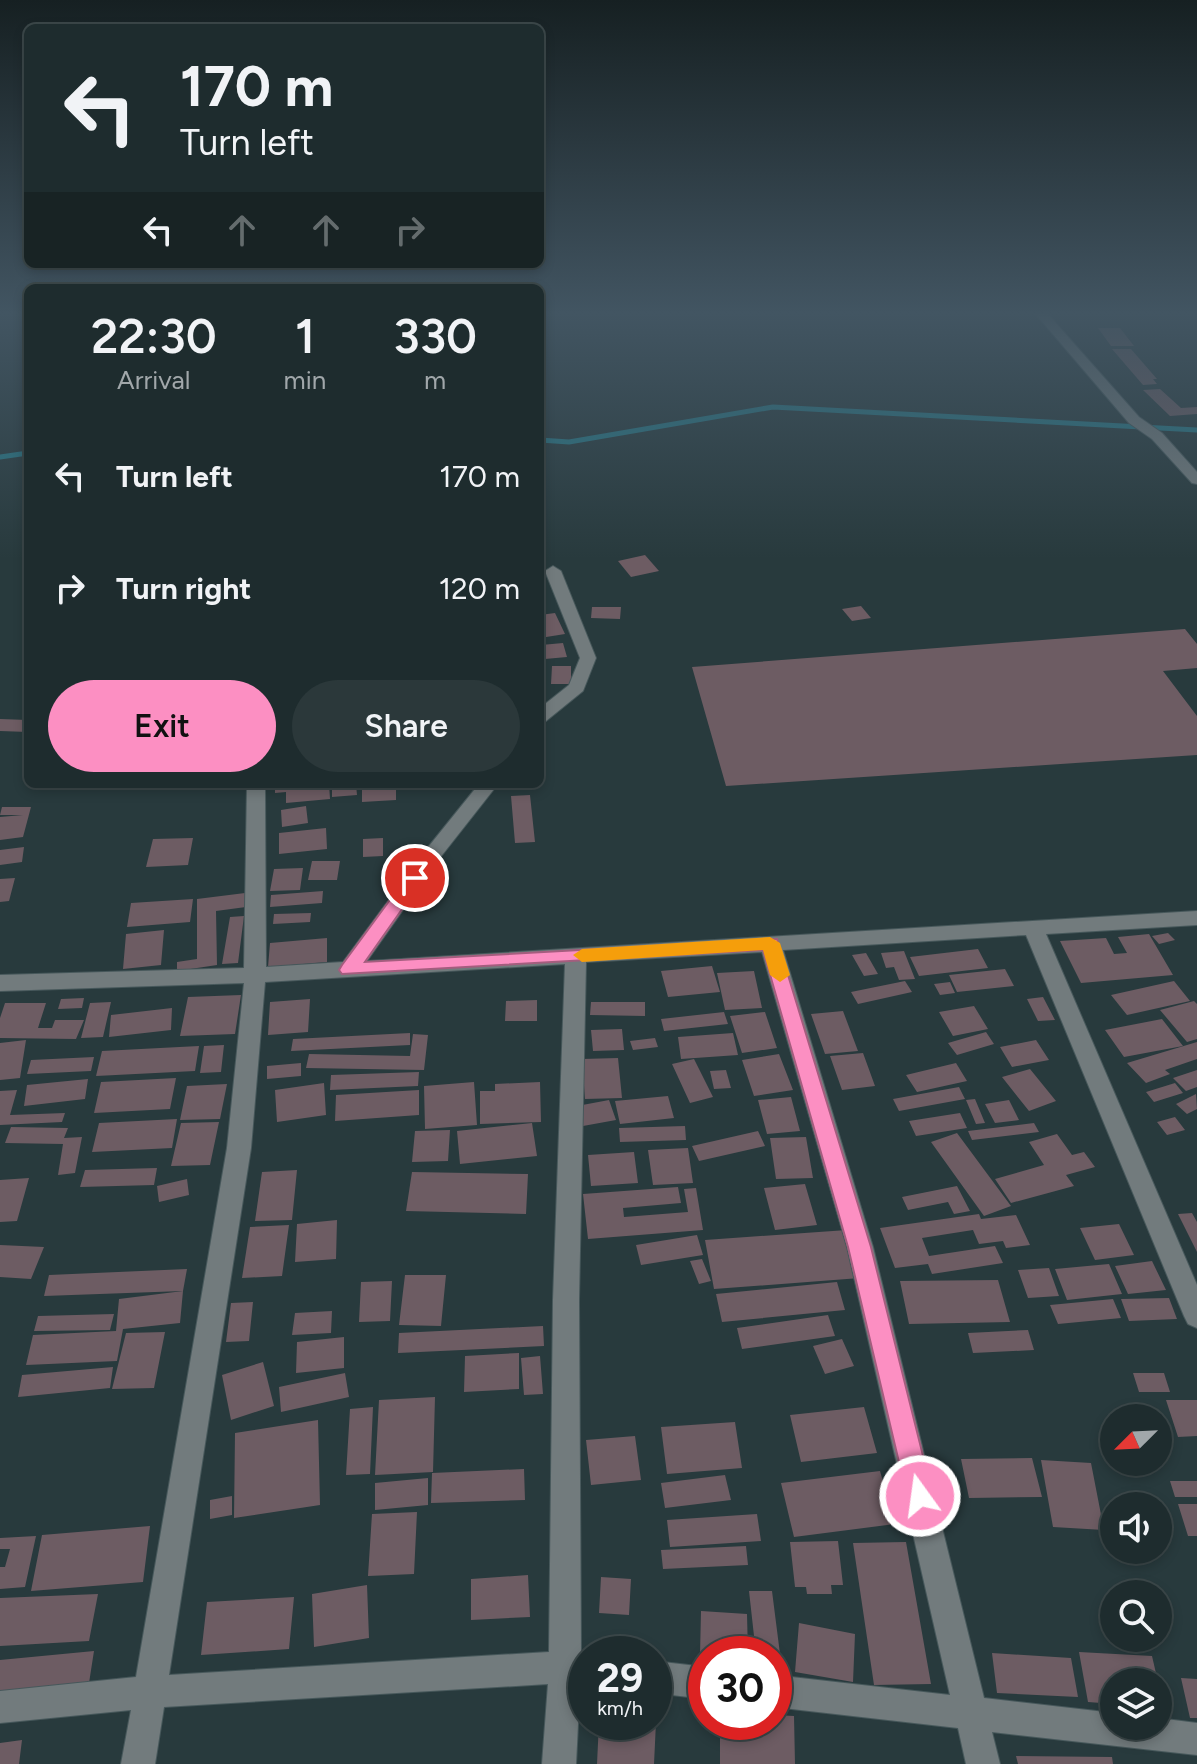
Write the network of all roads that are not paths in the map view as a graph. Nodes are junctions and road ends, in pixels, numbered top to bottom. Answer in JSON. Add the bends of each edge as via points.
{"nodes":[{"id":1,"x":1112,"y":394,"type":"edge"},
{"id":2,"x":1197,"y":480,"type":"edge"},
{"id":3,"x":553,"y":571,"type":"dead end"},
{"id":4,"x":544,"y":712,"type":"edge"},
{"id":5,"x":256,"y":788,"type":"edge"},
{"id":6,"x":486,"y":788,"type":"edge"},
{"id":7,"x":1197,"y":918,"type":"edge"},
{"id":8,"x":1033,"y":927,"type":"junction"},
{"id":9,"x":770,"y":943,"type":"junction"},
{"id":10,"x":576,"y":956,"type":"junction"},
{"id":11,"x":349,"y":970,"type":"junction"},
{"id":12,"x":255,"y":975,"type":"junction"},
{"id":13,"x":0,"y":983,"type":"edge"},
{"id":14,"x":1197,"y":1316,"type":"edge"},
{"id":15,"x":574,"y":1636,"type":"edge"},
{"id":16,"x":568,"y":1668,"type":"edge"},
{"id":17,"x":151,"y":1692,"type":"junction"},
{"id":18,"x":792,"y":1693,"type":"edge"},
{"id":19,"x":0,"y":1707,"type":"edge"},
{"id":20,"x":568,"y":1710,"type":"edge"},
{"id":21,"x":973,"y":1713,"type":"junction"},
{"id":22,"x":1197,"y":1739,"type":"edge"},
{"id":23,"x":138,"y":1764,"type":"edge"},
{"id":24,"x":559,"y":1764,"type":"edge"},
{"id":25,"x":983,"y":1764,"type":"edge"}],
"edges":[{"from":1,"to":2,"type":"street"},
{"from":3,"to":4,"type":"street","via":[[588,658],[577,687]]},
{"from":5,"to":12,"type":"street"},
{"from":6,"to":11,"type":"street"},
{"from":7,"to":8,"type":"street"},
{"from":8,"to":9,"type":"street"},
{"from":8,"to":14,"type":"street"},
{"from":9,"to":10,"type":"street"},
{"from":9,"to":21,"type":"street","via":[[860,1247]]},
{"from":10,"to":11,"type":"street"},
{"from":10,"to":15,"type":"street","via":[[566,1300]]},
{"from":11,"to":12,"type":"street"},
{"from":12,"to":13,"type":"street"},
{"from":12,"to":17,"type":"street","via":[[239,1148]]},
{"from":16,"to":17,"type":"street"},
{"from":17,"to":19,"type":"street"},
{"from":17,"to":23,"type":"street"},
{"from":18,"to":21,"type":"street"},
{"from":20,"to":24,"type":"street"},
{"from":21,"to":22,"type":"street"},
{"from":21,"to":25,"type":"street"}]}
